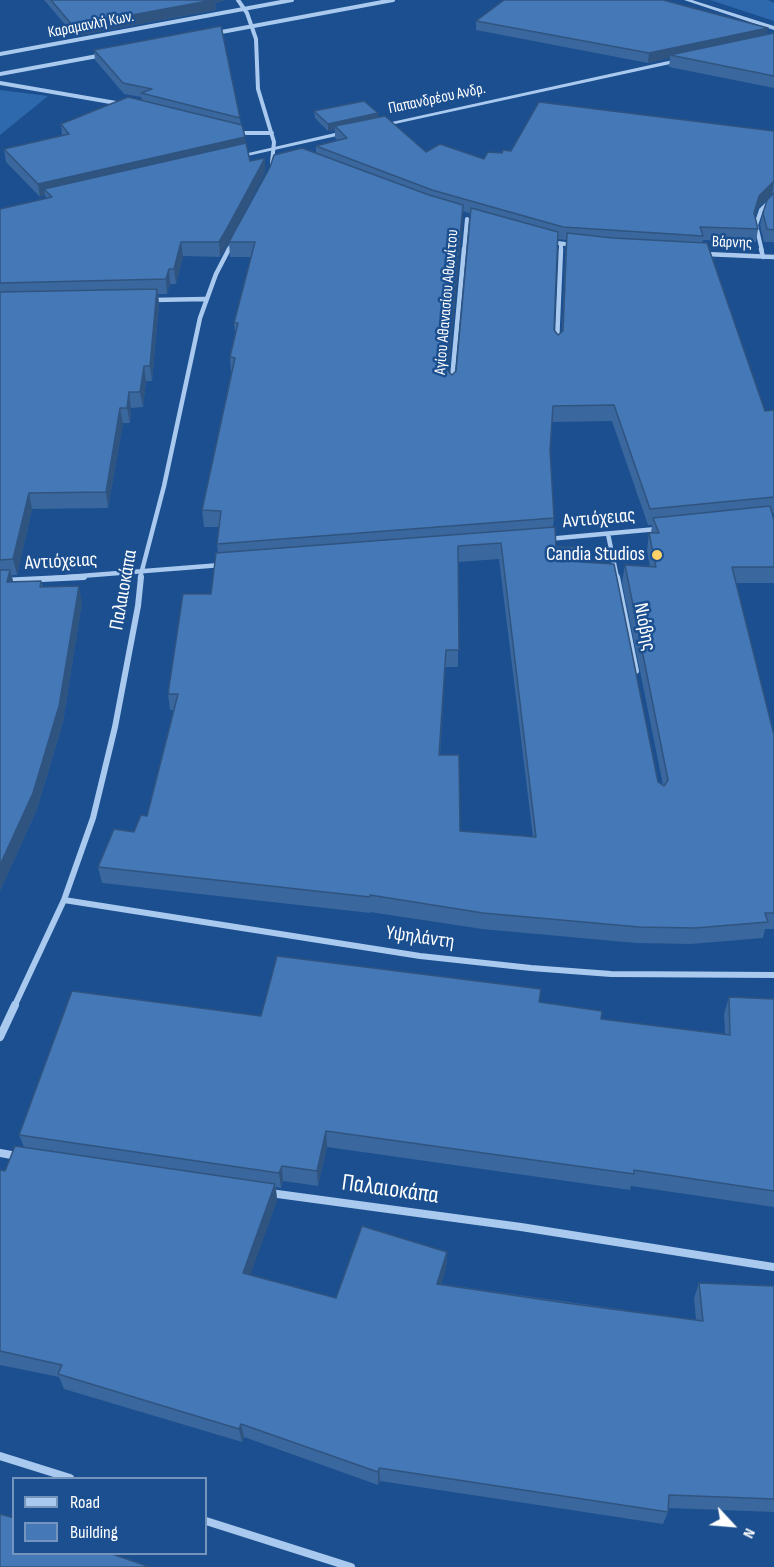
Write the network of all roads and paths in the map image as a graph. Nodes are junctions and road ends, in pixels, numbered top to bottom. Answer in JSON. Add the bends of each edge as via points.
{"nodes":[{"id":1,"x":238,"y":0,"type":"edge"},
{"id":2,"x":292,"y":0,"type":"edge"},
{"id":3,"x":393,"y":0,"type":"edge"},
{"id":4,"x":687,"y":0,"type":"edge"},
{"id":5,"x":245,"y":9,"type":"junction"},
{"id":6,"x":253,"y":26,"type":"junction"},
{"id":7,"x":774,"y":28,"type":"edge"},
{"id":8,"x":207,"y":35,"type":"edge"},
{"id":9,"x":0,"y":54,"type":"edge"},
{"id":10,"x":104,"y":54,"type":"edge"},
{"id":11,"x":693,"y":57,"type":"edge"},
{"id":12,"x":0,"y":74,"type":"edge"},
{"id":13,"x":0,"y":83,"type":"edge"},
{"id":14,"x":128,"y":105,"type":"edge"},
{"id":15,"x":367,"y":128,"type":"edge"},
{"id":16,"x":356,"y":130,"type":"edge"},
{"id":17,"x":231,"y":132,"type":"edge"},
{"id":18,"x":272,"y":133,"type":"junction"},
{"id":19,"x":274,"y":147,"type":"junction"},
{"id":20,"x":285,"y":152,"type":"edge"},
{"id":21,"x":229,"y":158,"type":"edge"},
{"id":22,"x":270,"y":169,"type":"edge"},
{"id":23,"x":774,"y":197,"type":"edge"},
{"id":24,"x":458,"y":216,"type":"edge"},
{"id":25,"x":467,"y":219,"type":"junction"},
{"id":26,"x":476,"y":222,"type":"edge"},
{"id":27,"x":235,"y":239,"type":"edge"},
{"id":28,"x":544,"y":240,"type":"edge"},
{"id":29,"x":561,"y":244,"type":"junction"},
{"id":30,"x":578,"y":246,"type":"edge"},
{"id":31,"x":695,"y":254,"type":"edge"},
{"id":32,"x":763,"y":257,"type":"junction"},
{"id":33,"x":774,"y":257,"type":"edge"},
{"id":34,"x":205,"y":299,"type":"junction"},
{"id":35,"x":148,"y":300,"type":"edge"},
{"id":36,"x":557,"y":346,"type":"edge"},
{"id":37,"x":451,"y":386,"type":"edge"},
{"id":38,"x":666,"y":528,"type":"edge"},
{"id":39,"x":608,"y":534,"type":"junction"},
{"id":40,"x":537,"y":540,"type":"edge"},
{"id":41,"x":231,"y":564,"type":"edge"},
{"id":42,"x":141,"y":572,"type":"junction"},
{"id":43,"x":0,"y":580,"type":"edge"},
{"id":44,"x":638,"y":683,"type":"edge"},
{"id":45,"x":64,"y":900,"type":"junction"},
{"id":46,"x":774,"y":975,"type":"edge"},
{"id":47,"x":0,"y":1037,"type":"edge"},
{"id":48,"x":0,"y":1153,"type":"edge"},
{"id":49,"x":21,"y":1157,"type":"edge"},
{"id":50,"x":261,"y":1192,"type":"edge"},
{"id":51,"x":774,"y":1267,"type":"edge"},
{"id":52,"x":0,"y":1456,"type":"edge"},
{"id":53,"x":64,"y":1477,"type":"edge"},
{"id":54,"x":207,"y":1521,"type":"edge"},
{"id":55,"x":351,"y":1567,"type":"edge"}],
"edges":[{"from":1,"to":5,"type":"street"},
{"from":2,"to":5,"type":"street","name":"Καραμανλή Κων."},
{"from":3,"to":6,"type":"street"},
{"from":4,"to":7,"type":"street"},
{"from":5,"to":6,"type":"street"},
{"from":5,"to":9,"type":"street","name":"Καραμανλή Κων."},
{"from":6,"to":8,"type":"street"},
{"from":6,"to":18,"type":"street","via":[[258,89]]},
{"from":10,"to":12,"type":"street","name":"Καραμανλή Κων."},
{"from":11,"to":15,"type":"street","name":"Παπανδρέου Ανδρ."},
{"from":13,"to":14,"type":"street"},
{"from":16,"to":19,"type":"street"},
{"from":17,"to":18,"type":"street"},
{"from":18,"to":19,"type":"street"},
{"from":19,"to":20,"type":"street"},
{"from":19,"to":21,"type":"street"},
{"from":19,"to":22,"type":"street"},
{"from":23,"to":32,"type":"street","via":[[761,210],[756,225]]},
{"from":24,"to":25,"type":"street"},
{"from":25,"to":26,"type":"street"},
{"from":25,"to":37,"type":"street","name":"Αγίου Αθανασίου Αθωνίτου"},
{"from":27,"to":34,"type":"street","name":"Παλαιοκάπα"},
{"from":28,"to":29,"type":"street"},
{"from":29,"to":30,"type":"street"},
{"from":29,"to":36,"type":"street"},
{"from":31,"to":32,"type":"street","name":"Βάρνης"},
{"from":32,"to":33,"type":"street","name":"Βάρνης"},
{"from":34,"to":35,"type":"street"},
{"from":34,"to":42,"type":"street","name":"Παλαιοκάπα"},
{"from":38,"to":39,"type":"street","name":"Αντιόχειας"},
{"from":39,"to":40,"type":"street","name":"Αντιόχειας"},
{"from":39,"to":44,"type":"street","name":"Νιόβης"},
{"from":41,"to":42,"type":"street","name":"Αντιόχειας"},
{"from":42,"to":43,"type":"street","name":"Αντιόχειας"},
{"from":42,"to":45,"type":"street","name":"Παλαιοκάπα","via":[[115,727],[93,818]]},
{"from":45,"to":46,"type":"street","name":"Υψηλάντη","via":[[420,956],[531,969],[611,974]]},
{"from":45,"to":47,"type":"street","name":"Παλαιοκάπα"},
{"from":48,"to":49,"type":"street"},
{"from":50,"to":51,"type":"street","name":"Παλαιοκάπα"},
{"from":52,"to":53,"type":"street"},
{"from":54,"to":55,"type":"street"}]}
